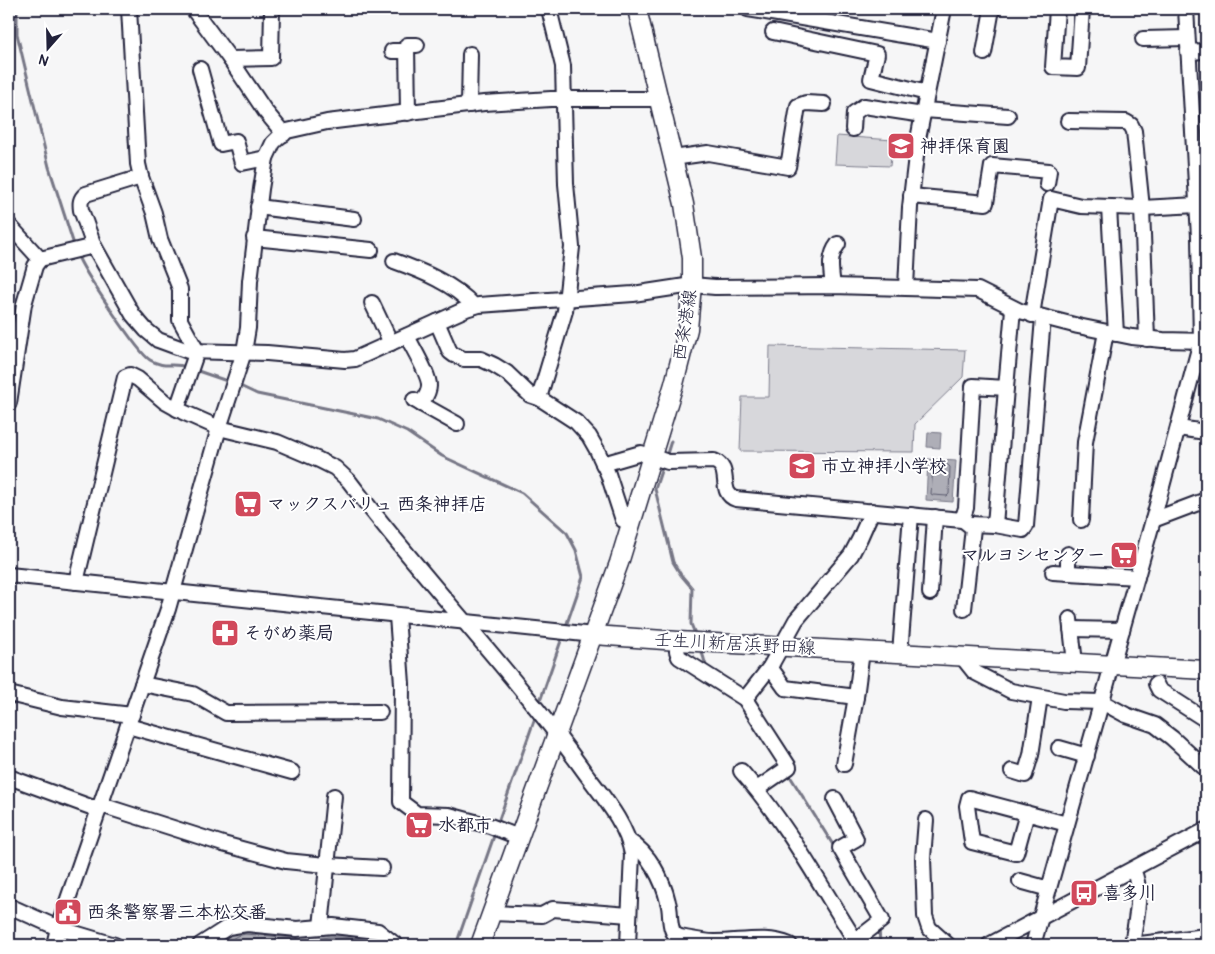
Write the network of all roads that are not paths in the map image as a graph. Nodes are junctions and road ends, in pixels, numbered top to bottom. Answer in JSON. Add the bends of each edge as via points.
{"nodes":[{"id":1,"x":130,"y":9,"type":"edge"},
{"id":2,"x":193,"y":9,"type":"edge"},
{"id":3,"x":272,"y":9,"type":"edge"},
{"id":4,"x":548,"y":9,"type":"edge"},
{"id":5,"x":637,"y":9,"type":"edge"},
{"id":6,"x":748,"y":9,"type":"edge"},
{"id":7,"x":943,"y":9,"type":"edge"},
{"id":8,"x":992,"y":9,"type":"edge"},
{"id":9,"x":1057,"y":9,"type":"edge"},
{"id":10,"x":1082,"y":9,"type":"edge"},
{"id":11,"x":1186,"y":9,"type":"edge"},
{"id":12,"x":773,"y":32,"type":"dead end"},
{"id":13,"x":1188,"y":38,"type":"junction"},
{"id":14,"x":1143,"y":39,"type":"dead end"},
{"id":15,"x":938,"y":41,"type":"junction"},
{"id":16,"x":392,"y":51,"type":"dead end"},
{"id":17,"x":1206,"y":51,"type":"edge"},
{"id":18,"x":1188,"y":52,"type":"junction"},
{"id":19,"x":470,"y":54,"type":"dead end"},
{"id":20,"x":984,"y":54,"type":"dead end"},
{"id":21,"x":230,"y":58,"type":"junction"},
{"id":22,"x":200,"y":69,"type":"dead end"},
{"id":23,"x":927,"y":93,"type":"junction"},
{"id":24,"x":659,"y":99,"type":"junction"},
{"id":25,"x":564,"y":100,"type":"junction"},
{"id":26,"x":824,"y":104,"type":"dead end"},
{"id":27,"x":469,"y":106,"type":"junction"},
{"id":28,"x":408,"y":113,"type":"junction"},
{"id":29,"x":923,"y":113,"type":"junction"},
{"id":30,"x":1008,"y":116,"type":"dead end"},
{"id":31,"x":1068,"y":121,"type":"dead end"},
{"id":32,"x":1206,"y":126,"type":"edge"},
{"id":33,"x":852,"y":129,"type":"dead end"},
{"id":34,"x":1192,"y":131,"type":"junction"},
{"id":35,"x":284,"y":134,"type":"junction"},
{"id":36,"x":266,"y":158,"type":"junction"},
{"id":37,"x":673,"y":158,"type":"junction"},
{"id":38,"x":141,"y":177,"type":"junction"},
{"id":39,"x":1201,"y":182,"type":"edge"},
{"id":40,"x":1048,"y":184,"type":"dead end"},
{"id":41,"x":911,"y":196,"type":"junction"},
{"id":42,"x":1197,"y":205,"type":"junction"},
{"id":43,"x":258,"y":207,"type":"junction"},
{"id":44,"x":1109,"y":207,"type":"junction"},
{"id":45,"x":1142,"y":208,"type":"junction"},
{"id":46,"x":354,"y":220,"type":"dead end"},
{"id":47,"x":9,"y":225,"type":"edge"},
{"id":48,"x":254,"y":238,"type":"junction"},
{"id":49,"x":838,"y":244,"type":"dead end"},
{"id":50,"x":90,"y":247,"type":"junction"},
{"id":51,"x":372,"y":250,"type":"dead end"},
{"id":52,"x":40,"y":259,"type":"junction"},
{"id":53,"x":394,"y":261,"type":"dead end"},
{"id":54,"x":692,"y":285,"type":"junction"},
{"id":55,"x":832,"y":286,"type":"junction"},
{"id":56,"x":906,"y":287,"type":"junction"},
{"id":57,"x":566,"y":299,"type":"junction"},
{"id":58,"x":372,"y":303,"type":"dead end"},
{"id":59,"x":474,"y":306,"type":"junction"},
{"id":60,"x":1013,"y":309,"type":"junction"},
{"id":61,"x":1038,"y":317,"type":"junction"},
{"id":62,"x":438,"y":322,"type":"junction"},
{"id":63,"x":1111,"y":333,"type":"junction"},
{"id":64,"x":407,"y":336,"type":"junction"},
{"id":65,"x":1147,"y":338,"type":"junction"},
{"id":66,"x":1204,"y":341,"type":"edge"},
{"id":67,"x":391,"y":343,"type":"junction"},
{"id":68,"x":197,"y":351,"type":"junction"},
{"id":69,"x":244,"y":352,"type":"junction"},
{"id":70,"x":1006,"y":388,"type":"junction"},
{"id":71,"x":539,"y":398,"type":"junction"},
{"id":72,"x":9,"y":403,"type":"edge"},
{"id":73,"x":177,"y":409,"type":"junction"},
{"id":74,"x":457,"y":424,"type":"dead end"},
{"id":75,"x":219,"y":428,"type":"junction"},
{"id":76,"x":1178,"y":428,"type":"junction"},
{"id":77,"x":1206,"y":432,"type":"edge"},
{"id":78,"x":652,"y":457,"type":"junction"},
{"id":79,"x":603,"y":464,"type":"junction"},
{"id":80,"x":1206,"y":500,"type":"edge"},
{"id":81,"x":872,"y":511,"type":"junction"},
{"id":82,"x":912,"y":515,"type":"junction"},
{"id":83,"x":936,"y":517,"type":"junction"},
{"id":84,"x":1081,"y":520,"type":"dead end"},
{"id":85,"x":1153,"y":520,"type":"junction"},
{"id":86,"x":965,"y":522,"type":"junction"},
{"id":87,"x":631,"y":523,"type":"junction"},
{"id":88,"x":994,"y":524,"type":"junction"},
{"id":89,"x":1068,"y":554,"type":"dead end"},
{"id":90,"x":1053,"y":572,"type":"dead end"},
{"id":91,"x":1068,"y":572,"type":"junction"},
{"id":92,"x":9,"y":576,"type":"edge"},
{"id":93,"x":1137,"y":576,"type":"junction"},
{"id":94,"x":76,"y":582,"type":"junction"},
{"id":95,"x":173,"y":593,"type":"junction"},
{"id":96,"x":930,"y":593,"type":"dead end"},
{"id":97,"x":964,"y":609,"type":"dead end"},
{"id":98,"x":397,"y":616,"type":"junction"},
{"id":99,"x":463,"y":622,"type":"junction"},
{"id":100,"x":1122,"y":630,"type":"junction"},
{"id":101,"x":594,"y":635,"type":"junction"},
{"id":102,"x":678,"y":641,"type":"junction"},
{"id":103,"x":780,"y":647,"type":"junction"},
{"id":104,"x":862,"y":651,"type":"junction"},
{"id":105,"x":900,"y":654,"type":"junction"},
{"id":106,"x":962,"y":657,"type":"junction"},
{"id":107,"x":1075,"y":663,"type":"junction"},
{"id":108,"x":1112,"y":665,"type":"junction"},
{"id":109,"x":770,"y":667,"type":"junction"},
{"id":110,"x":1206,"y":670,"type":"edge"},
{"id":111,"x":142,"y":684,"type":"junction"},
{"id":112,"x":1156,"y":684,"type":"dead end"},
{"id":113,"x":9,"y":694,"type":"edge"},
{"id":114,"x":1040,"y":697,"type":"junction"},
{"id":115,"x":856,"y":698,"type":"junction"},
{"id":116,"x":746,"y":699,"type":"junction"},
{"id":117,"x":1102,"y":702,"type":"junction"},
{"id":118,"x":380,"y":712,"type":"dead end"},
{"id":119,"x":130,"y":720,"type":"junction"},
{"id":120,"x":1206,"y":720,"type":"edge"},
{"id":121,"x":557,"y":734,"type":"junction"},
{"id":122,"x":1059,"y":748,"type":"dead end"},
{"id":123,"x":1087,"y":756,"type":"junction"},
{"id":124,"x":844,"y":764,"type":"dead end"},
{"id":125,"x":1206,"y":769,"type":"edge"},
{"id":126,"x":741,"y":771,"type":"dead end"},
{"id":127,"x":1012,"y":771,"type":"dead end"},
{"id":128,"x":292,"y":772,"type":"dead end"},
{"id":129,"x":9,"y":777,"type":"edge"},
{"id":130,"x":757,"y":789,"type":"junction"},
{"id":131,"x":334,"y":796,"type":"dead end"},
{"id":132,"x":835,"y":799,"type":"dead end"},
{"id":133,"x":100,"y":808,"type":"junction"},
{"id":134,"x":1027,"y":813,"type":"junction"},
{"id":135,"x":926,"y":820,"type":"dead end"},
{"id":136,"x":1067,"y":824,"type":"junction"},
{"id":137,"x":1206,"y":830,"type":"edge"},
{"id":138,"x":519,"y":837,"type":"junction"},
{"id":139,"x":629,"y":841,"type":"junction"},
{"id":140,"x":326,"y":865,"type":"junction"},
{"id":141,"x":382,"y":868,"type":"dead end"},
{"id":142,"x":1133,"y":870,"type":"junction"},
{"id":143,"x":1020,"y":881,"type":"dead end"},
{"id":144,"x":1049,"y":889,"type":"junction"},
{"id":145,"x":9,"y":906,"type":"edge"},
{"id":146,"x":492,"y":913,"type":"junction"},
{"id":147,"x":629,"y":915,"type":"junction"},
{"id":148,"x":1041,"y":919,"type":"junction"},
{"id":149,"x":321,"y":927,"type":"junction"},
{"id":150,"x":58,"y":928,"type":"junction"},
{"id":151,"x":1206,"y":936,"type":"edge"},
{"id":152,"x":853,"y":943,"type":"edge"},
{"id":153,"x":54,"y":945,"type":"edge"},
{"id":154,"x":116,"y":945,"type":"edge"},
{"id":155,"x":200,"y":945,"type":"edge"},
{"id":156,"x":396,"y":945,"type":"edge"},
{"id":157,"x":480,"y":945,"type":"edge"},
{"id":158,"x":628,"y":945,"type":"edge"},
{"id":159,"x":790,"y":945,"type":"edge"},
{"id":160,"x":948,"y":945,"type":"edge"},
{"id":161,"x":989,"y":945,"type":"edge"},
{"id":162,"x":1033,"y":945,"type":"edge"},
{"id":163,"x":1132,"y":945,"type":"edge"}],
"edges":[{"from":1,"to":38,"type":"street","via":[[136,145]]},
{"from":2,"to":21,"type":"street"},
{"from":3,"to":21,"type":"street","via":[[272,58]]},
{"from":4,"to":25,"type":"street","via":[[561,54]]},
{"from":5,"to":24,"type":"main road","name":"西条港線"},
{"from":6,"to":15,"type":"street"},
{"from":7,"to":15,"type":"street"},
{"from":8,"to":20,"type":"street"},
{"from":9,"to":10,"type":"street","via":[[1053,67],[1078,68]]},
{"from":11,"to":13,"type":"street"},
{"from":12,"to":23,"type":"street","via":[[877,54],[872,79]]},
{"from":13,"to":14,"type":"street"},
{"from":13,"to":18,"type":"street"},
{"from":15,"to":23,"type":"street"},
{"from":16,"to":28,"type":"street","via":[[412,48]]},
{"from":17,"to":18,"type":"street"},
{"from":18,"to":34,"type":"street"},
{"from":19,"to":27,"type":"street"},
{"from":21,"to":35,"type":"street"},
{"from":22,"to":36,"type":"street","via":[[221,144],[236,141],[242,163]]},
{"from":23,"to":29,"type":"street"},
{"from":24,"to":25,"type":"street"},
{"from":24,"to":37,"type":"main road","name":"西条港線"},
{"from":25,"to":27,"type":"street"},
{"from":25,"to":57,"type":"street","via":[[566,184],[572,238]]},
{"from":26,"to":37,"type":"street","via":[[798,106],[788,166],[708,153]]},
{"from":27,"to":28,"type":"street"},
{"from":28,"to":35,"type":"street","via":[[327,122]]},
{"from":29,"to":30,"type":"street"},
{"from":29,"to":33,"type":"street","via":[[864,106],[854,113]]},
{"from":29,"to":41,"type":"street"},
{"from":31,"to":45,"type":"street","via":[[1120,121],[1131,125]]},
{"from":32,"to":34,"type":"street"},
{"from":34,"to":39,"type":"street"},
{"from":35,"to":36,"type":"street","via":[[273,143]]},
{"from":36,"to":43,"type":"street"},
{"from":37,"to":54,"type":"main road","name":"西条港線","via":[[689,233]]},
{"from":38,"to":50,"type":"street","via":[[81,198]]},
{"from":38,"to":68,"type":"street","via":[[165,256],[180,290],[180,320]]},
{"from":39,"to":42,"type":"street"},
{"from":40,"to":41,"type":"street","via":[[1049,171],[987,166],[986,203]]},
{"from":41,"to":56,"type":"street"},
{"from":42,"to":45,"type":"street"},
{"from":42,"to":66,"type":"street"},
{"from":43,"to":46,"type":"street"},
{"from":43,"to":48,"type":"street"},
{"from":44,"to":45,"type":"street"},
{"from":44,"to":61,"type":"street","via":[[1081,206],[1052,199]]},
{"from":44,"to":63,"type":"street"},
{"from":45,"to":65,"type":"street"},
{"from":47,"to":52,"type":"street"},
{"from":48,"to":51,"type":"street"},
{"from":48,"to":69,"type":"street"},
{"from":49,"to":55,"type":"street","via":[[830,261]]},
{"from":50,"to":52,"type":"street"},
{"from":50,"to":68,"type":"street","via":[[146,330],[158,340]]},
{"from":52,"to":72,"type":"street","via":[[24,304]]},
{"from":53,"to":59,"type":"street","via":[[417,269],[464,295]]},
{"from":54,"to":55,"type":"street"},
{"from":54,"to":57,"type":"street","via":[[634,294]]},
{"from":54,"to":78,"type":"main road","name":"西条港線","via":[[683,351]]},
{"from":55,"to":56,"type":"street"},
{"from":56,"to":60,"type":"street","via":[[978,290]]},
{"from":57,"to":59,"type":"street"},
{"from":57,"to":71,"type":"street","via":[[562,324]]},
{"from":58,"to":67,"type":"street"},
{"from":59,"to":62,"type":"street"},
{"from":60,"to":61,"type":"street"},
{"from":60,"to":70,"type":"street"},
{"from":61,"to":63,"type":"street"},
{"from":61,"to":88,"type":"street","via":[[1026,526],[1023,530]]},
{"from":62,"to":64,"type":"street"},
{"from":62,"to":71,"type":"street","via":[[450,352],[464,359],[480,359],[494,365],[530,395]]},
{"from":63,"to":65,"type":"street"},
{"from":63,"to":84,"type":"street","via":[[1085,442]]},
{"from":64,"to":67,"type":"street"},
{"from":64,"to":74,"type":"street","via":[[430,386],[417,402]]},
{"from":65,"to":66,"type":"street"},
{"from":66,"to":76,"type":"street"},
{"from":67,"to":69,"type":"street","via":[[355,359],[345,360]]},
{"from":68,"to":69,"type":"street"},
{"from":68,"to":73,"type":"street"},
{"from":69,"to":75,"type":"street"},
{"from":70,"to":86,"type":"street","via":[[974,386]]},
{"from":70,"to":88,"type":"street"},
{"from":71,"to":79,"type":"street","via":[[576,422],[589,436]]},
{"from":73,"to":75,"type":"street"},
{"from":73,"to":94,"type":"street","via":[[138,379],[130,375],[125,377]]},
{"from":75,"to":95,"type":"street"},
{"from":75,"to":99,"type":"street","via":[[277,442],[335,468]]},
{"from":76,"to":77,"type":"street"},
{"from":76,"to":85,"type":"street"},
{"from":78,"to":79,"type":"street","via":[[641,453]]},
{"from":78,"to":81,"type":"street","via":[[668,462],[720,463],[725,471],[728,493],[736,499]]},
{"from":78,"to":87,"type":"main road","name":"西条港線"},
{"from":79,"to":87,"type":"street","via":[[623,520]]},
{"from":80,"to":85,"type":"street"},
{"from":81,"to":82,"type":"street"},
{"from":81,"to":103,"type":"street","via":[[850,555],[796,620]]},
{"from":82,"to":83,"type":"street"},
{"from":82,"to":105,"type":"street"},
{"from":83,"to":86,"type":"street"},
{"from":83,"to":96,"type":"street"},
{"from":85,"to":93,"type":"street"},
{"from":86,"to":88,"type":"street"},
{"from":86,"to":97,"type":"street","via":[[973,528]]},
{"from":87,"to":101,"type":"main road","name":"西条港線"},
{"from":89,"to":91,"type":"street"},
{"from":90,"to":91,"type":"street"},
{"from":91,"to":93,"type":"street"},
{"from":92,"to":94,"type":"street"},
{"from":93,"to":100,"type":"street"},
{"from":94,"to":95,"type":"street"},
{"from":95,"to":98,"type":"street"},
{"from":95,"to":111,"type":"street"},
{"from":98,"to":99,"type":"street"},
{"from":98,"to":138,"type":"street","via":[[402,684],[401,802],[417,814],[449,815]]},
{"from":99,"to":101,"type":"street"},
{"from":99,"to":121,"type":"street"},
{"from":100,"to":107,"type":"street","via":[[1070,624]]},
{"from":100,"to":108,"type":"street"},
{"from":101,"to":102,"type":"main road","name":"壬生川新居浜野田線"},
{"from":101,"to":121,"type":"main road"},
{"from":102,"to":103,"type":"main road","name":"壬生川新居浜野田線"},
{"from":102,"to":116,"type":"street","via":[[679,657]]},
{"from":103,"to":104,"type":"main road","name":"壬生川新居浜野田線"},
{"from":103,"to":109,"type":"street"},
{"from":104,"to":105,"type":"main road","name":"壬生川新居浜野田線"},
{"from":104,"to":115,"type":"street"},
{"from":105,"to":106,"type":"main road","name":"壬生川新居浜野田線"},
{"from":106,"to":107,"type":"main road","name":"壬生川新居浜野田線"},
{"from":106,"to":114,"type":"street","via":[[974,672],[992,682],[1011,691]]},
{"from":107,"to":108,"type":"main road","name":"壬生川新居浜野田線"},
{"from":108,"to":110,"type":"main road","name":"壬生川新居浜野田線"},
{"from":108,"to":117,"type":"street"},
{"from":109,"to":115,"type":"street","via":[[785,688]]},
{"from":109,"to":116,"type":"street"},
{"from":111,"to":118,"type":"street","via":[[192,694],[226,712]]},
{"from":111,"to":119,"type":"street"},
{"from":112,"to":120,"type":"street","via":[[1159,690]]},
{"from":113,"to":119,"type":"street"},
{"from":114,"to":117,"type":"street"},
{"from":114,"to":127,"type":"street","via":[[1025,775]]},
{"from":115,"to":124,"type":"street"},
{"from":116,"to":130,"type":"street","via":[[789,767]]},
{"from":117,"to":123,"type":"street"},
{"from":117,"to":125,"type":"street","via":[[1155,725]]},
{"from":119,"to":128,"type":"street"},
{"from":119,"to":133,"type":"street"},
{"from":121,"to":138,"type":"main road"},
{"from":121,"to":139,"type":"street","via":[[618,818]]},
{"from":122,"to":123,"type":"street"},
{"from":123,"to":136,"type":"street"},
{"from":126,"to":130,"type":"street"},
{"from":129,"to":133,"type":"street"},
{"from":130,"to":152,"type":"street","via":[[794,841]]},
{"from":131,"to":140,"type":"street"},
{"from":132,"to":152,"type":"street","via":[[856,839],[840,848],[882,920]]},
{"from":133,"to":140,"type":"street","via":[[286,861]]},
{"from":133,"to":150,"type":"street"},
{"from":134,"to":134,"type":"street","via":[[970,798],[967,806],[972,842],[1016,853]]},
{"from":134,"to":136,"type":"street"},
{"from":135,"to":160,"type":"street","via":[[923,858],[925,916],[929,928]]},
{"from":136,"to":144,"type":"street"},
{"from":137,"to":142,"type":"street"},
{"from":138,"to":146,"type":"main road"},
{"from":139,"to":147,"type":"street","via":[[632,854]]},
{"from":139,"to":159,"type":"street","via":[[641,848],[664,888],[674,934],[714,942],[759,939]]},
{"from":140,"to":141,"type":"street"},
{"from":140,"to":149,"type":"street"},
{"from":142,"to":148,"type":"street"},
{"from":142,"to":163,"type":"street","via":[[1138,900]]},
{"from":143,"to":144,"type":"street"},
{"from":144,"to":148,"type":"street"},
{"from":145,"to":150,"type":"street"},
{"from":146,"to":147,"type":"street","via":[[542,915],[553,909]]},
{"from":146,"to":157,"type":"main road"},
{"from":147,"to":158,"type":"street"},
{"from":148,"to":161,"type":"street"},
{"from":148,"to":162,"type":"street"},
{"from":149,"to":155,"type":"street","via":[[297,929],[238,924]]},
{"from":149,"to":156,"type":"street","via":[[378,931]]},
{"from":150,"to":153,"type":"street"},
{"from":150,"to":154,"type":"street"},
{"from":151,"to":163,"type":"street"}]}
